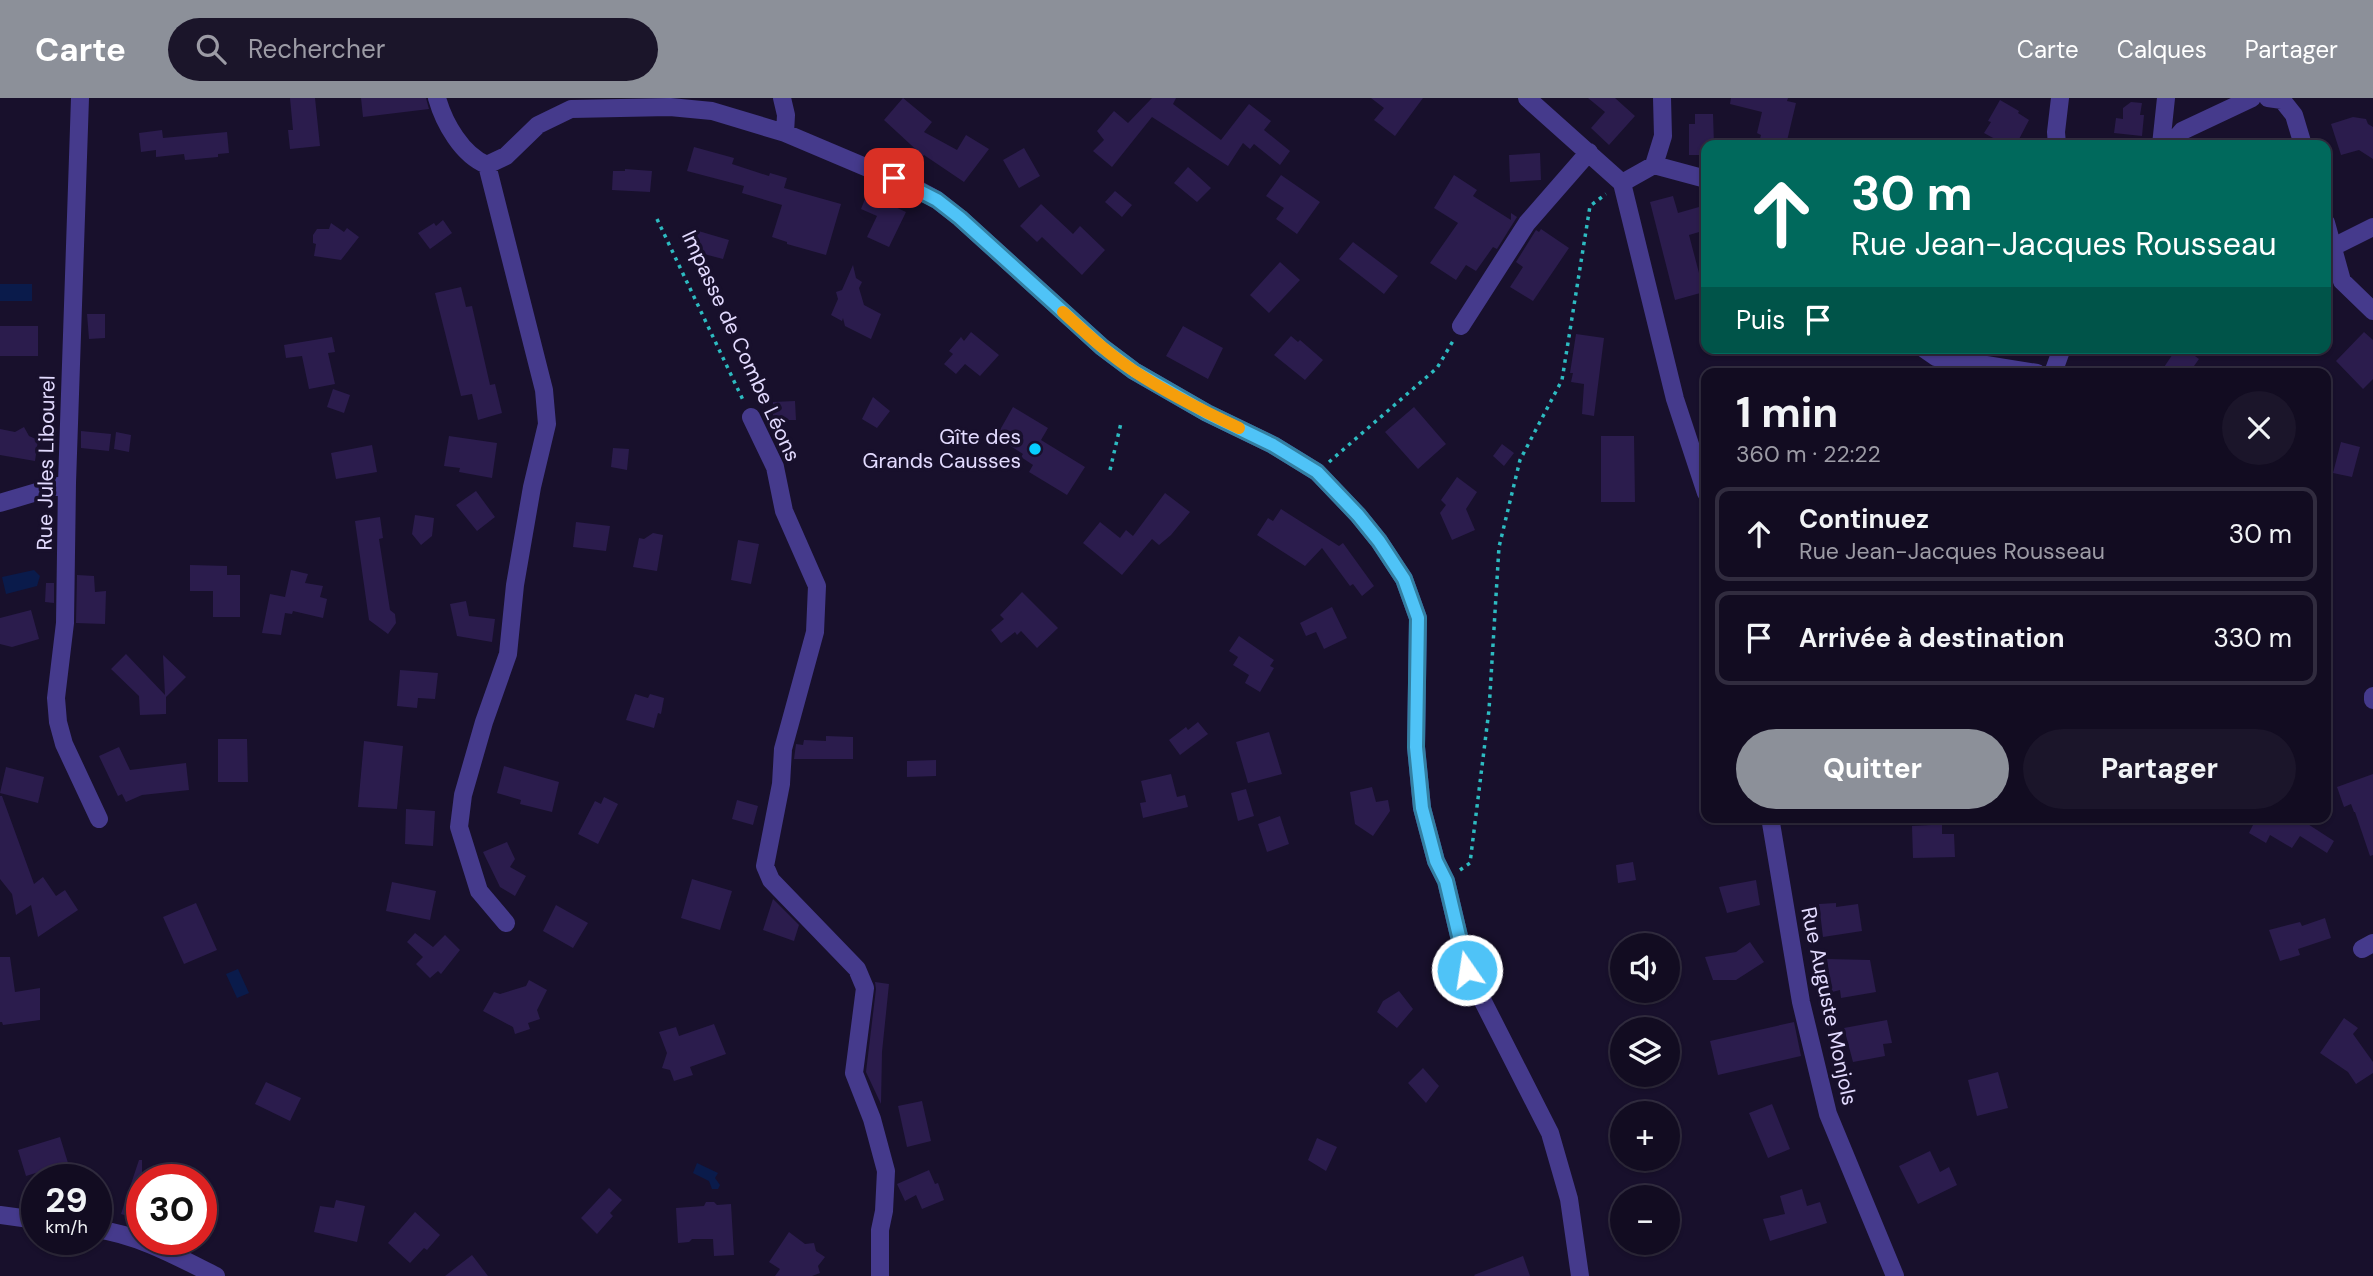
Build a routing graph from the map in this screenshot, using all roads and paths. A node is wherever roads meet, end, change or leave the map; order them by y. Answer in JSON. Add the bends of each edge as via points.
{"nodes":[{"id":1,"x":79,"y":98,"type":"edge"},
{"id":2,"x":437,"y":98,"type":"edge"},
{"id":3,"x":782,"y":98,"type":"edge"},
{"id":4,"x":1527,"y":98,"type":"edge"},
{"id":5,"x":1662,"y":98,"type":"edge"},
{"id":6,"x":2060,"y":98,"type":"edge"},
{"id":7,"x":2166,"y":98,"type":"edge"},
{"id":8,"x":2252,"y":98,"type":"edge"},
{"id":9,"x":2268,"y":98,"type":"edge"},
{"id":10,"x":785,"y":133,"type":"junction"},
{"id":11,"x":2057,"y":140,"type":"edge"},
{"id":12,"x":2162,"y":140,"type":"edge"},
{"id":13,"x":2174,"y":140,"type":"edge"},
{"id":14,"x":2302,"y":140,"type":"edge"},
{"id":15,"x":1589,"y":152,"type":"junction"},
{"id":16,"x":487,"y":165,"type":"junction"},
{"id":17,"x":1654,"y":165,"type":"junction"},
{"id":18,"x":1701,"y":178,"type":"edge"},
{"id":19,"x":1622,"y":183,"type":"junction"},
{"id":20,"x":657,"y":219,"type":"dead end"},
{"id":21,"x":2373,"y":227,"type":"edge"},
{"id":22,"x":2331,"y":240,"type":"edge"},
{"id":23,"x":2333,"y":247,"type":"junction"},
{"id":24,"x":2373,"y":311,"type":"edge"},
{"id":25,"x":1461,"y":327,"type":"joint"},
{"id":26,"x":1932,"y":354,"type":"edge"},
{"id":27,"x":2005,"y":368,"type":"edge"},
{"id":28,"x":751,"y":417,"type":"joint"},
{"id":29,"x":1121,"y":423,"type":"dead end"},
{"id":30,"x":1110,"y":470,"type":"dead end"},
{"id":31,"x":1317,"y":472,"type":"junction"},
{"id":32,"x":1701,"y":478,"type":"edge"},
{"id":33,"x":67,"y":483,"type":"junction"},
{"id":34,"x":0,"y":503,"type":"edge"},
{"id":35,"x":99,"y":819,"type":"dead end"},
{"id":36,"x":1771,"y":823,"type":"edge"},
{"id":37,"x":1446,"y":881,"type":"junction"},
{"id":38,"x":506,"y":923,"type":"dead end"},
{"id":39,"x":0,"y":1215,"type":"edge"},
{"id":40,"x":21,"y":1218,"type":"edge"},
{"id":41,"x":112,"y":1233,"type":"edge"},
{"id":42,"x":216,"y":1276,"type":"edge"},
{"id":43,"x":880,"y":1276,"type":"edge"},
{"id":44,"x":1580,"y":1276,"type":"edge"},
{"id":45,"x":1895,"y":1276,"type":"edge"}],
"edges":[{"from":1,"to":33,"type":"street","name":"Rue Jules Libourel"},
{"from":2,"to":16,"type":"street","via":[[442,116],[457,138]]},
{"from":3,"to":10,"type":"street"},
{"from":4,"to":15,"type":"street"},
{"from":5,"to":17,"type":"street","via":[[1663,136]]},
{"from":6,"to":11,"type":"street"},
{"from":7,"to":12,"type":"street"},
{"from":8,"to":13,"type":"street","via":[[2182,131]]},
{"from":9,"to":14,"type":"street","via":[[2282,100],[2294,115]]},
{"from":10,"to":16,"type":"street","via":[[712,111],[571,109],[538,125],[506,156]]},
{"from":10,"to":31,"type":"street","via":[[937,200],[1134,371]]},
{"from":15,"to":19,"type":"street"},
{"from":15,"to":25,"type":"street","via":[[1527,223]]},
{"from":16,"to":38,"type":"street","via":[[544,390],[547,424],[515,585],[508,654],[480,734],[459,827],[480,891]]},
{"from":17,"to":18,"type":"street"},
{"from":17,"to":19,"type":"street"},
{"from":19,"to":32,"type":"street","via":[[1675,399]]},
{"from":19,"to":37,"type":"path","via":[[1590,206],[1562,380],[1520,460],[1499,547],[1489,710],[1470,863]]},
{"from":20,"to":28,"type":"path","name":"Impasse de Combe Léons"},
{"from":21,"to":23,"type":"street"},
{"from":22,"to":23,"type":"street"},
{"from":23,"to":24,"type":"street","via":[[2342,281]]},
{"from":25,"to":31,"type":"path","via":[[1437,368]]},
{"from":26,"to":27,"type":"street"},
{"from":28,"to":43,"type":"street","name":"Impasse de Combe Léons","via":[[775,467],[784,511],[817,586],[815,632],[783,749],[765,866],[771,880],[857,969],[865,988],[854,1073],[886,1171]]},
{"from":29,"to":30,"type":"path"},
{"from":31,"to":37,"type":"street","via":[[1379,541],[1404,579],[1418,618],[1416,747],[1422,808]]},
{"from":33,"to":34,"type":"street"},
{"from":33,"to":35,"type":"street","name":"Rue Jules Libourel","via":[[58,722]]},
{"from":36,"to":45,"type":"street","name":"Rue Auguste Monjols","via":[[1801,1002],[1828,1114]]},
{"from":37,"to":44,"type":"street","via":[[1467,970],[1550,1133],[1569,1199]]},
{"from":39,"to":40,"type":"street"},
{"from":41,"to":42,"type":"street","via":[[158,1247]]}]}
